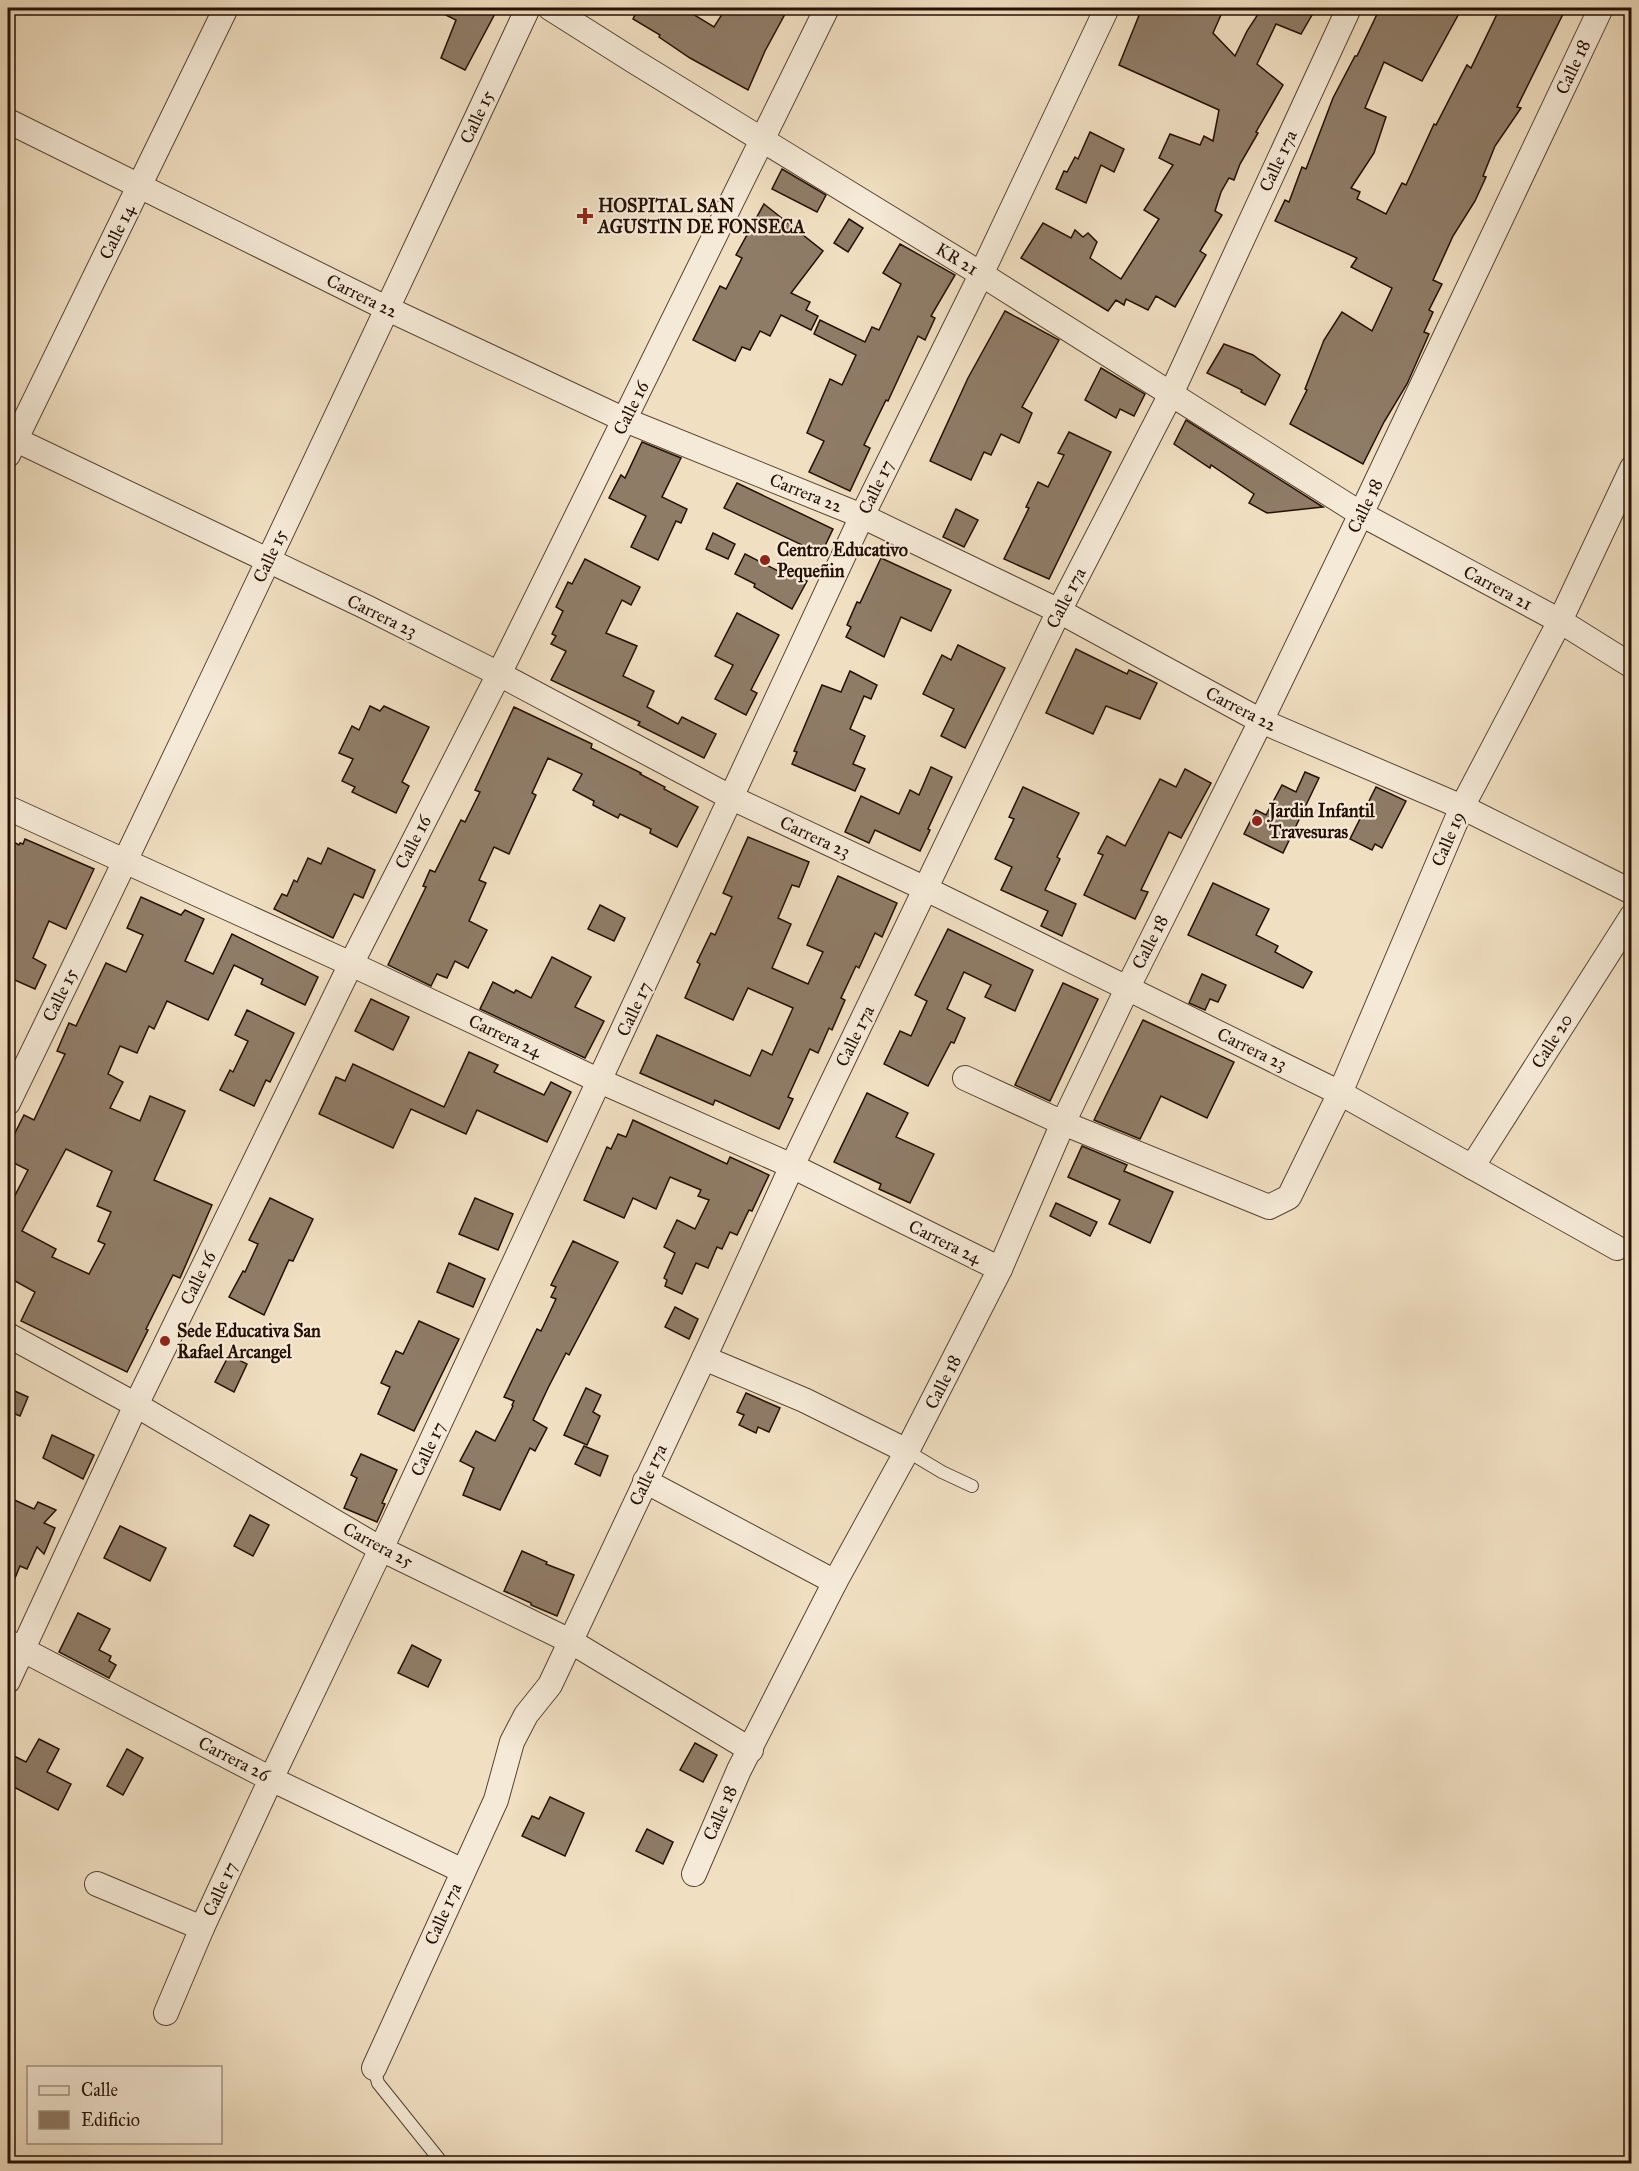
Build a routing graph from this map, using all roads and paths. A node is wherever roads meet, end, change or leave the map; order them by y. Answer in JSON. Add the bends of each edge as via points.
{"nodes":[{"id":1,"x":226,"y":8,"type":"edge"},
{"id":2,"x":528,"y":8,"type":"edge"},
{"id":3,"x":550,"y":8,"type":"edge"},
{"id":4,"x":827,"y":8,"type":"edge"},
{"id":5,"x":1107,"y":8,"type":"edge"},
{"id":6,"x":1349,"y":8,"type":"edge"},
{"id":7,"x":1601,"y":8,"type":"edge"},
{"id":8,"x":8,"y":121,"type":"edge"},
{"id":9,"x":763,"y":140,"type":"junction"},
{"id":10,"x":140,"y":187,"type":"junction"},
{"id":11,"x":981,"y":274,"type":"junction"},
{"id":12,"x":388,"y":309,"type":"junction"},
{"id":13,"x":1171,"y":394,"type":"junction"},
{"id":14,"x":625,"y":420,"type":"junction"},
{"id":15,"x":10,"y":443,"type":"edge"},
{"id":16,"x":1632,"y":468,"type":"edge"},
{"id":17,"x":1361,"y":514,"type":"junction"},
{"id":18,"x":862,"y":516,"type":"junction"},
{"id":19,"x":267,"y":561,"type":"junction"},
{"id":20,"x":1059,"y":611,"type":"junction"},
{"id":21,"x":1560,"y":621,"type":"junction"},
{"id":22,"x":1632,"y":666,"type":"edge"},
{"id":23,"x":499,"y":674,"type":"junction"},
{"id":24,"x":1261,"y":721,"type":"junction"},
{"id":25,"x":732,"y":798,"type":"junction"},
{"id":26,"x":1462,"y":807,"type":"junction"},
{"id":27,"x":8,"y":808,"type":"edge"},
{"id":28,"x":125,"y":862,"type":"junction"},
{"id":29,"x":926,"y":889,"type":"junction"},
{"id":30,"x":1632,"y":892,"type":"edge"},
{"id":31,"x":1632,"y":916,"type":"edge"},
{"id":32,"x":351,"y":964,"type":"junction"},
{"id":33,"x":1128,"y":987,"type":"junction"},
{"id":34,"x":965,"y":1078,"type":"dead end"},
{"id":35,"x":600,"y":1081,"type":"junction"},
{"id":36,"x":1340,"y":1093,"type":"junction"},
{"id":37,"x":8,"y":1103,"type":"edge"},
{"id":38,"x":1063,"y":1123,"type":"junction"},
{"id":39,"x":792,"y":1166,"type":"junction"},
{"id":40,"x":1472,"y":1167,"type":"junction"},
{"id":41,"x":1617,"y":1248,"type":"dead end"},
{"id":42,"x":1000,"y":1269,"type":"junction"},
{"id":43,"x":8,"y":1335,"type":"edge"},
{"id":44,"x":704,"y":1358,"type":"junction"},
{"id":45,"x":135,"y":1406,"type":"junction"},
{"id":46,"x":907,"y":1451,"type":"junction"},
{"id":47,"x":645,"y":1481,"type":"junction"},
{"id":48,"x":972,"y":1486,"type":"dead end"},
{"id":49,"x":381,"y":1549,"type":"junction"},
{"id":50,"x":835,"y":1582,"type":"junction"},
{"id":51,"x":570,"y":1641,"type":"junction"},
{"id":52,"x":15,"y":1646,"type":"edge"},
{"id":53,"x":8,"y":1681,"type":"edge"},
{"id":54,"x":751,"y":1750,"type":"junction"},
{"id":55,"x":271,"y":1779,"type":"junction"},
{"id":56,"x":463,"y":1871,"type":"junction"},
{"id":57,"x":694,"y":1874,"type":"dead end"},
{"id":58,"x":97,"y":1884,"type":"dead end"},
{"id":59,"x":202,"y":1928,"type":"junction"},
{"id":60,"x":166,"y":2013,"type":"dead end"},
{"id":61,"x":374,"y":2068,"type":"joint"},
{"id":62,"x":443,"y":2163,"type":"edge"}],
"edges":[{"from":1,"to":10,"type":"street","name":"Calle 14"},
{"from":2,"to":12,"type":"street","name":"Calle 15"},
{"from":3,"to":9,"type":"street","name":"KR 21"},
{"from":4,"to":9,"type":"street","name":"Calle 16"},
{"from":5,"to":11,"type":"street","name":"Calle 17"},
{"from":6,"to":13,"type":"street","name":"Calle 17a"},
{"from":7,"to":17,"type":"street","name":"Calle 18"},
{"from":8,"to":10,"type":"street","name":"Carrera 22"},
{"from":9,"to":11,"type":"street","name":"KR 21"},
{"from":9,"to":14,"type":"street","name":"Calle 16"},
{"from":10,"to":12,"type":"street","name":"Carrera 22"},
{"from":10,"to":15,"type":"street","name":"Calle 14"},
{"from":11,"to":13,"type":"street","name":"KR 21"},
{"from":11,"to":18,"type":"street","name":"Calle 17"},
{"from":12,"to":14,"type":"street","name":"Carrera 22"},
{"from":12,"to":19,"type":"street","name":"Calle 15"},
{"from":13,"to":17,"type":"street","name":"KR 21"},
{"from":13,"to":20,"type":"street","name":"Calle 17a"},
{"from":14,"to":18,"type":"street","name":"Carrera 22"},
{"from":14,"to":23,"type":"street","name":"Calle 16"},
{"from":15,"to":19,"type":"street","name":"Carrera 23"},
{"from":16,"to":21,"type":"street","name":"Calle 19"},
{"from":17,"to":21,"type":"street","name":"Carrera 21"},
{"from":17,"to":24,"type":"street","name":"Calle 18"},
{"from":18,"to":20,"type":"street","name":"Carrera 22"},
{"from":18,"to":25,"type":"street","name":"Calle 17"},
{"from":19,"to":23,"type":"street","name":"Carrera 23"},
{"from":19,"to":28,"type":"street","name":"Calle 15"},
{"from":20,"to":24,"type":"street","name":"Carrera 22"},
{"from":20,"to":29,"type":"street","name":"Calle 17a"},
{"from":21,"to":22,"type":"street","name":"Carrera 21"},
{"from":21,"to":26,"type":"street","name":"Calle 19"},
{"from":23,"to":25,"type":"street","name":"Carrera 23"},
{"from":23,"to":32,"type":"street","name":"Calle 16"},
{"from":24,"to":26,"type":"street","name":"Carrera 22"},
{"from":24,"to":33,"type":"street","name":"Calle 18"},
{"from":25,"to":29,"type":"street","name":"Carrera 23"},
{"from":25,"to":35,"type":"street","name":"Calle 17"},
{"from":26,"to":30,"type":"street","name":"Carrera 22"},
{"from":26,"to":36,"type":"street","name":"Calle 19"},
{"from":27,"to":28,"type":"street","name":"Carrera 24"},
{"from":28,"to":32,"type":"street","name":"Carrera 24"},
{"from":28,"to":37,"type":"street","name":"Calle 15"},
{"from":29,"to":33,"type":"street","name":"Carrera 23"},
{"from":29,"to":39,"type":"street","name":"Calle 17a"},
{"from":31,"to":40,"type":"street","name":"Calle 20"},
{"from":32,"to":35,"type":"street","name":"Carrera 24"},
{"from":32,"to":45,"type":"street","name":"Calle 16"},
{"from":33,"to":36,"type":"street","name":"Carrera 23"},
{"from":33,"to":38,"type":"street","name":"Calle 18"},
{"from":34,"to":38,"type":"street"},
{"from":35,"to":39,"type":"street","name":"Carrera 24"},
{"from":35,"to":49,"type":"street","name":"Calle 17"},
{"from":36,"to":38,"type":"street","name":"Calle 19","via":[[1289,1197],[1269,1207]]},
{"from":36,"to":40,"type":"street","name":"Carrera 23"},
{"from":38,"to":42,"type":"street","name":"Calle 18"},
{"from":39,"to":42,"type":"street","name":"Carrera 24"},
{"from":39,"to":44,"type":"street","name":"Calle 17a"},
{"from":40,"to":41,"type":"street","name":"Carrera 23"},
{"from":42,"to":46,"type":"street","name":"Calle 18"},
{"from":43,"to":45,"type":"street","name":"Carrera 25"},
{"from":44,"to":46,"type":"street","via":[[804,1400]]},
{"from":44,"to":47,"type":"street","name":"Calle 17a"},
{"from":45,"to":49,"type":"street","name":"Carrera 25"},
{"from":45,"to":52,"type":"street","name":"Calle 16"},
{"from":46,"to":48,"type":"lane"},
{"from":46,"to":50,"type":"street","name":"Calle 18"},
{"from":47,"to":50,"type":"street"},
{"from":47,"to":51,"type":"street","name":"Calle 17a"},
{"from":49,"to":51,"type":"street","name":"Carrera 25"},
{"from":49,"to":55,"type":"street","name":"Calle 17"},
{"from":50,"to":54,"type":"street","name":"Calle 18"},
{"from":51,"to":54,"type":"street","name":"Carrera 25"},
{"from":51,"to":56,"type":"street","name":"Calle 17a","via":[[550,1685],[526,1715],[512,1742],[496,1800]]},
{"from":52,"to":53,"type":"street","name":"Calle 16"},
{"from":52,"to":55,"type":"street","name":"Carrera 26"},
{"from":54,"to":57,"type":"street","name":"Calle 18"},
{"from":55,"to":56,"type":"street","name":"Carrera 26"},
{"from":55,"to":59,"type":"street","name":"Calle 17"},
{"from":56,"to":61,"type":"street","name":"Calle 17a"},
{"from":58,"to":59,"type":"street"},
{"from":59,"to":60,"type":"street","name":"Calle 17"},
{"from":61,"to":62,"type":"lane","via":[[378,2083]]}]}
